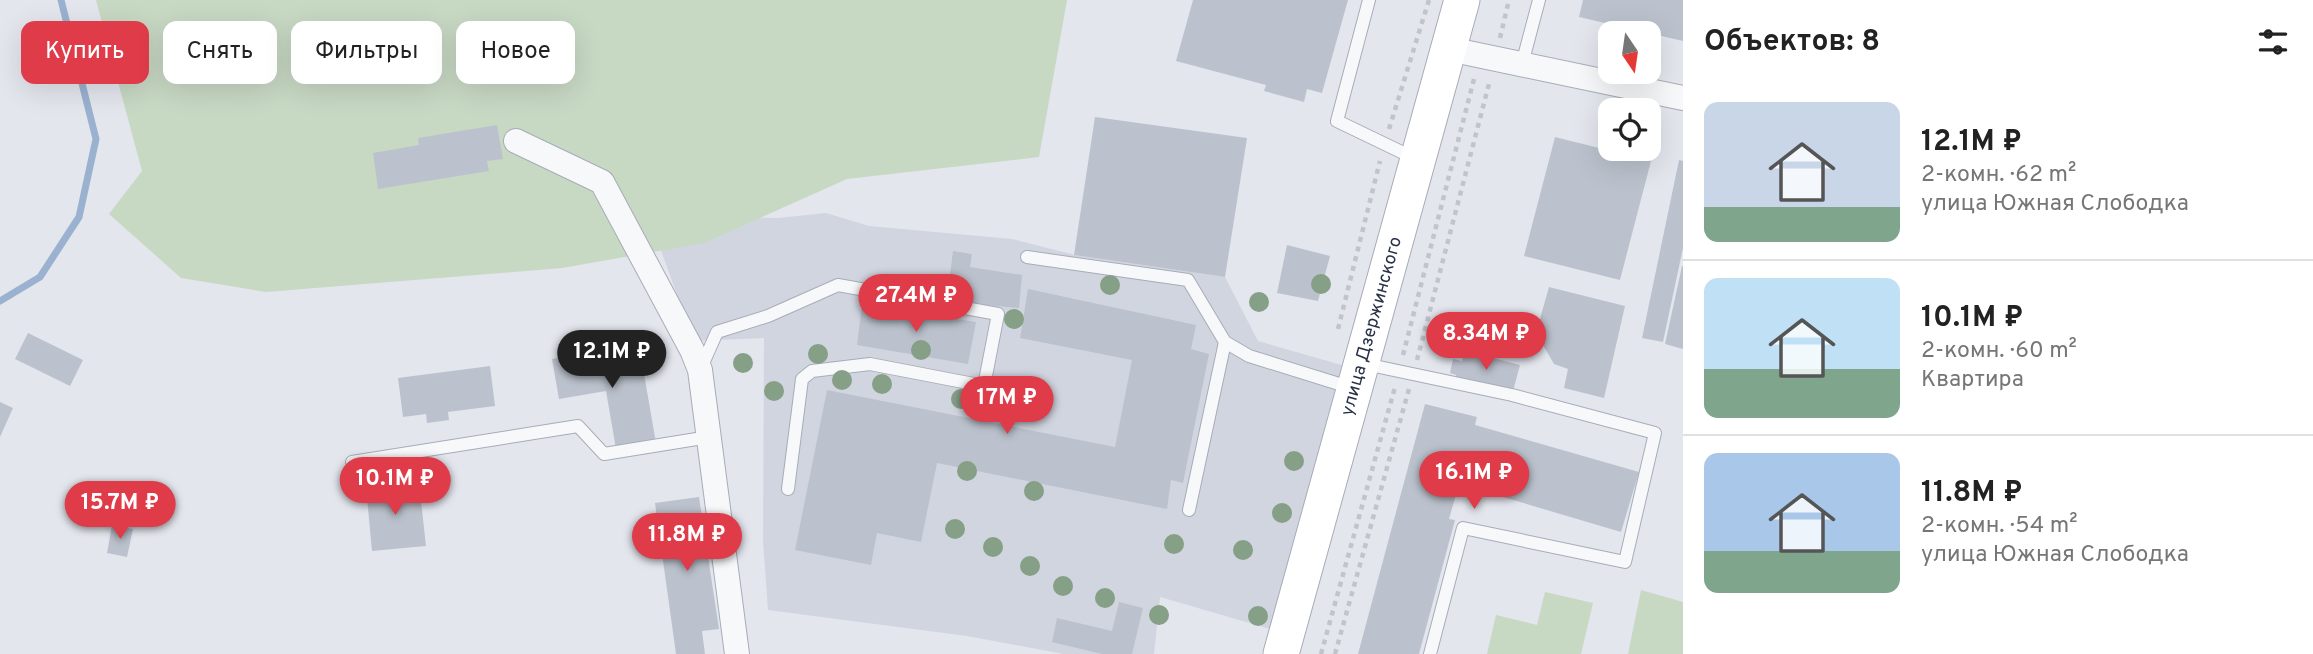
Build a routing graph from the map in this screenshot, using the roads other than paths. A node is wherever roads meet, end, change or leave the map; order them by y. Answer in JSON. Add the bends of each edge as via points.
{"nodes":[{"id":1,"x":1369,"y":0,"type":"edge"},
{"id":2,"x":1462,"y":0,"type":"edge"},
{"id":3,"x":1539,"y":0,"type":"edge"},
{"id":4,"x":1475,"y":55,"type":"junction"},
{"id":5,"x":1522,"y":64,"type":"junction"},
{"id":6,"x":1683,"y":98,"type":"edge"},
{"id":7,"x":516,"y":141,"type":"dead end"},
{"id":8,"x":1418,"y":160,"type":"junction"},
{"id":9,"x":1027,"y":257,"type":"dead end"},
{"id":10,"x":1225,"y":342,"type":"junction"},
{"id":11,"x":700,"y":370,"type":"junction"},
{"id":12,"x":1347,"y":377,"type":"junction"},
{"id":13,"x":709,"y":436,"type":"junction"},
{"id":14,"x":352,"y":462,"type":"dead end"},
{"id":15,"x":788,"y":489,"type":"dead end"},
{"id":16,"x":1189,"y":510,"type":"dead end"},
{"id":17,"x":737,"y":654,"type":"edge"},
{"id":18,"x":1282,"y":654,"type":"edge"},
{"id":19,"x":1430,"y":654,"type":"edge"}],
"edges":[{"from":1,"to":8,"type":"lane","via":[[1337,121]]},
{"from":2,"to":4,"type":"main road","name":"улица Дзержинского"},
{"from":3,"to":5,"type":"lane"},
{"from":4,"to":5,"type":"street"},
{"from":4,"to":8,"type":"main road","name":"улица Дзержинского"},
{"from":5,"to":6,"type":"street"},
{"from":7,"to":11,"type":"street","via":[[601,183]]},
{"from":8,"to":12,"type":"main road","name":"улица Дзержинского"},
{"from":9,"to":10,"type":"lane","via":[[1188,280]]},
{"from":10,"to":12,"type":"lane","via":[[1249,356]]},
{"from":10,"to":16,"type":"lane"},
{"from":11,"to":13,"type":"street"},
{"from":11,"to":15,"type":"lane","via":[[717,332],[768,316],[838,285],[998,314],[984,386],[870,364],[811,371],[802,379]]},
{"from":12,"to":18,"type":"main road","name":"улица Дзержинского"},
{"from":12,"to":19,"type":"lane","via":[[1399,372],[1512,395],[1655,433],[1625,562],[1463,527]]},
{"from":13,"to":14,"type":"lane","via":[[604,454],[578,426]]},
{"from":13,"to":17,"type":"street"}]}
